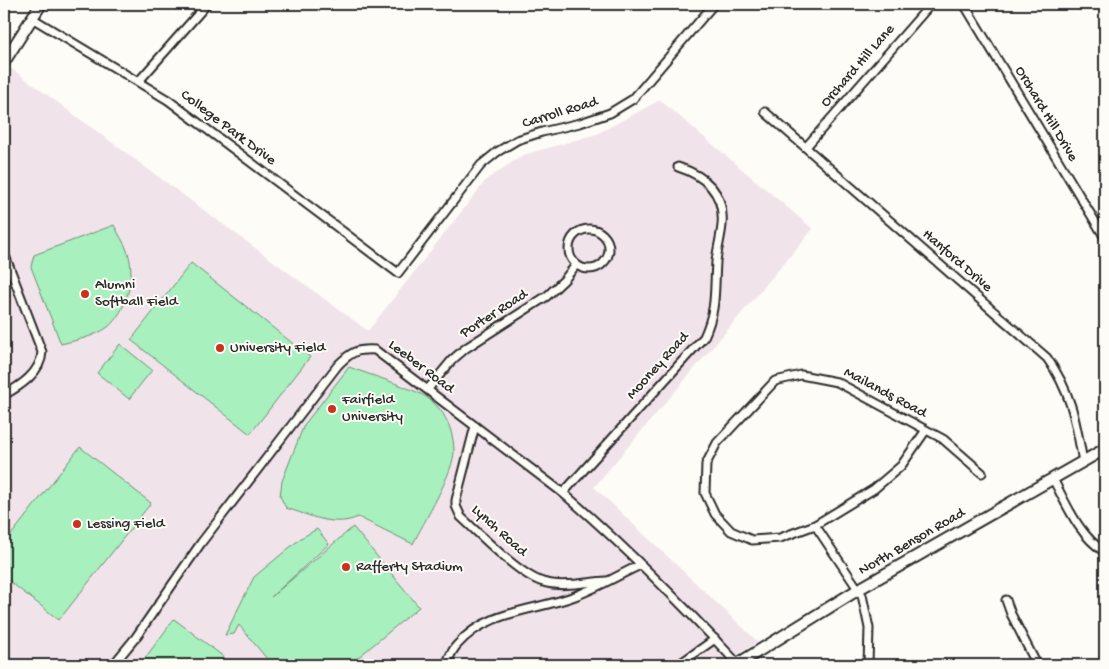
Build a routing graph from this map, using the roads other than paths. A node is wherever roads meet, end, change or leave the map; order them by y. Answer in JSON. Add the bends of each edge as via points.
{"nodes":[{"id":1,"x":41,"y":4,"type":"edge"},
{"id":2,"x":207,"y":4,"type":"edge"},
{"id":3,"x":714,"y":4,"type":"edge"},
{"id":4,"x":931,"y":4,"type":"edge"},
{"id":5,"x":964,"y":4,"type":"edge"},
{"id":6,"x":32,"y":18,"type":"junction"},
{"id":7,"x":4,"y":62,"type":"edge"},
{"id":8,"x":139,"y":81,"type":"junction"},
{"id":9,"x":765,"y":112,"type":"dead end"},
{"id":10,"x":806,"y":147,"type":"junction"},
{"id":11,"x":678,"y":167,"type":"dead end"},
{"id":12,"x":1105,"y":238,"type":"edge"},
{"id":13,"x":4,"y":253,"type":"edge"},
{"id":14,"x":576,"y":264,"type":"junction"},
{"id":15,"x":398,"y":273,"type":"joint"},
{"id":16,"x":428,"y":389,"type":"junction"},
{"id":17,"x":4,"y":395,"type":"edge"},
{"id":18,"x":476,"y":426,"type":"junction"},
{"id":19,"x":926,"y":430,"type":"junction"},
{"id":20,"x":1105,"y":449,"type":"edge"},
{"id":21,"x":1083,"y":462,"type":"junction"},
{"id":22,"x":982,"y":473,"type":"dead end"},
{"id":23,"x":1053,"y":479,"type":"junction"},
{"id":24,"x":563,"y":492,"type":"junction"},
{"id":25,"x":815,"y":525,"type":"junction"},
{"id":26,"x":1105,"y":552,"type":"edge"},
{"id":27,"x":640,"y":565,"type":"junction"},
{"id":28,"x":606,"y":581,"type":"junction"},
{"id":29,"x":859,"y":589,"type":"junction"},
{"id":30,"x":1006,"y":600,"type":"dead end"},
{"id":31,"x":715,"y":639,"type":"junction"},
{"id":32,"x":113,"y":665,"type":"edge"},
{"id":33,"x":446,"y":665,"type":"edge"},
{"id":34,"x":678,"y":665,"type":"edge"},
{"id":35,"x":737,"y":665,"type":"edge"},
{"id":36,"x":868,"y":665,"type":"edge"},
{"id":37,"x":1037,"y":665,"type":"edge"}],
"edges":[{"from":1,"to":6,"type":"main road"},
{"from":2,"to":8,"type":"street"},
{"from":3,"to":15,"type":"street","name":"Carroll Road","via":[[633,99],[610,112],[517,140],[496,152],[481,165]]},
{"from":4,"to":10,"type":"street","name":"Orchard Hill Lane"},
{"from":5,"to":12,"type":"street","name":"Orchard Hill Drive"},
{"from":6,"to":7,"type":"main road"},
{"from":6,"to":8,"type":"street","name":"College Park Drive"},
{"from":8,"to":15,"type":"street","name":"College Park Drive"},
{"from":9,"to":10,"type":"street","name":"Hanford Drive"},
{"from":10,"to":21,"type":"street","name":"Hanford Drive","via":[[1047,358],[1069,397]]},
{"from":11,"to":24,"type":"street","name":"Mooney Road","via":[[708,182],[715,190],[722,214],[711,320],[704,337]]},
{"from":13,"to":17,"type":"street","via":[[42,352],[29,377]]},
{"from":14,"to":14,"type":"street","via":[[588,269],[600,266],[608,249],[604,237],[593,230],[575,235],[569,251]]},
{"from":14,"to":16,"type":"street","name":"Porter Road","via":[[547,296],[466,348]]},
{"from":16,"to":18,"type":"street","name":"Leeber Road"},
{"from":16,"to":32,"type":"street","name":"Leeber Road","via":[[375,350],[356,350],[350,354],[201,543]]},
{"from":18,"to":24,"type":"street","name":"Leeber Road"},
{"from":18,"to":28,"type":"street","name":"Lynch Road","via":[[456,500],[461,517],[518,568],[544,583]]},
{"from":19,"to":22,"type":"street","name":"Mailands Road","via":[[943,439]]},
{"from":19,"to":25,"type":"street","name":"Mailands Road","via":[[900,466],[874,489]]},
{"from":19,"to":25,"type":"street","name":"Mailands Road","via":[[837,382],[801,375],[775,380],[717,443],[706,464],[704,493],[715,514],[731,530],[752,540],[780,538]]},
{"from":20,"to":21,"type":"main road","name":"North Benson Road"},
{"from":21,"to":23,"type":"main road","name":"North Benson Road"},
{"from":23,"to":26,"type":"street","via":[[1074,518]]},
{"from":23,"to":29,"type":"main road","name":"North Benson Road"},
{"from":24,"to":27,"type":"street","name":"Leeber Road"},
{"from":25,"to":29,"type":"street"},
{"from":27,"to":28,"type":"street","name":"Lynch Road"},
{"from":27,"to":31,"type":"street","name":"Leeber Road"},
{"from":28,"to":33,"type":"street","name":"Lynch Road","via":[[576,596],[487,622],[457,644]]},
{"from":29,"to":35,"type":"main road","name":"North Benson Road"},
{"from":29,"to":36,"type":"street","via":[[869,628]]},
{"from":30,"to":37,"type":"street"},
{"from":31,"to":34,"type":"street"},
{"from":31,"to":35,"type":"street","name":"Leeber Road"}]}
